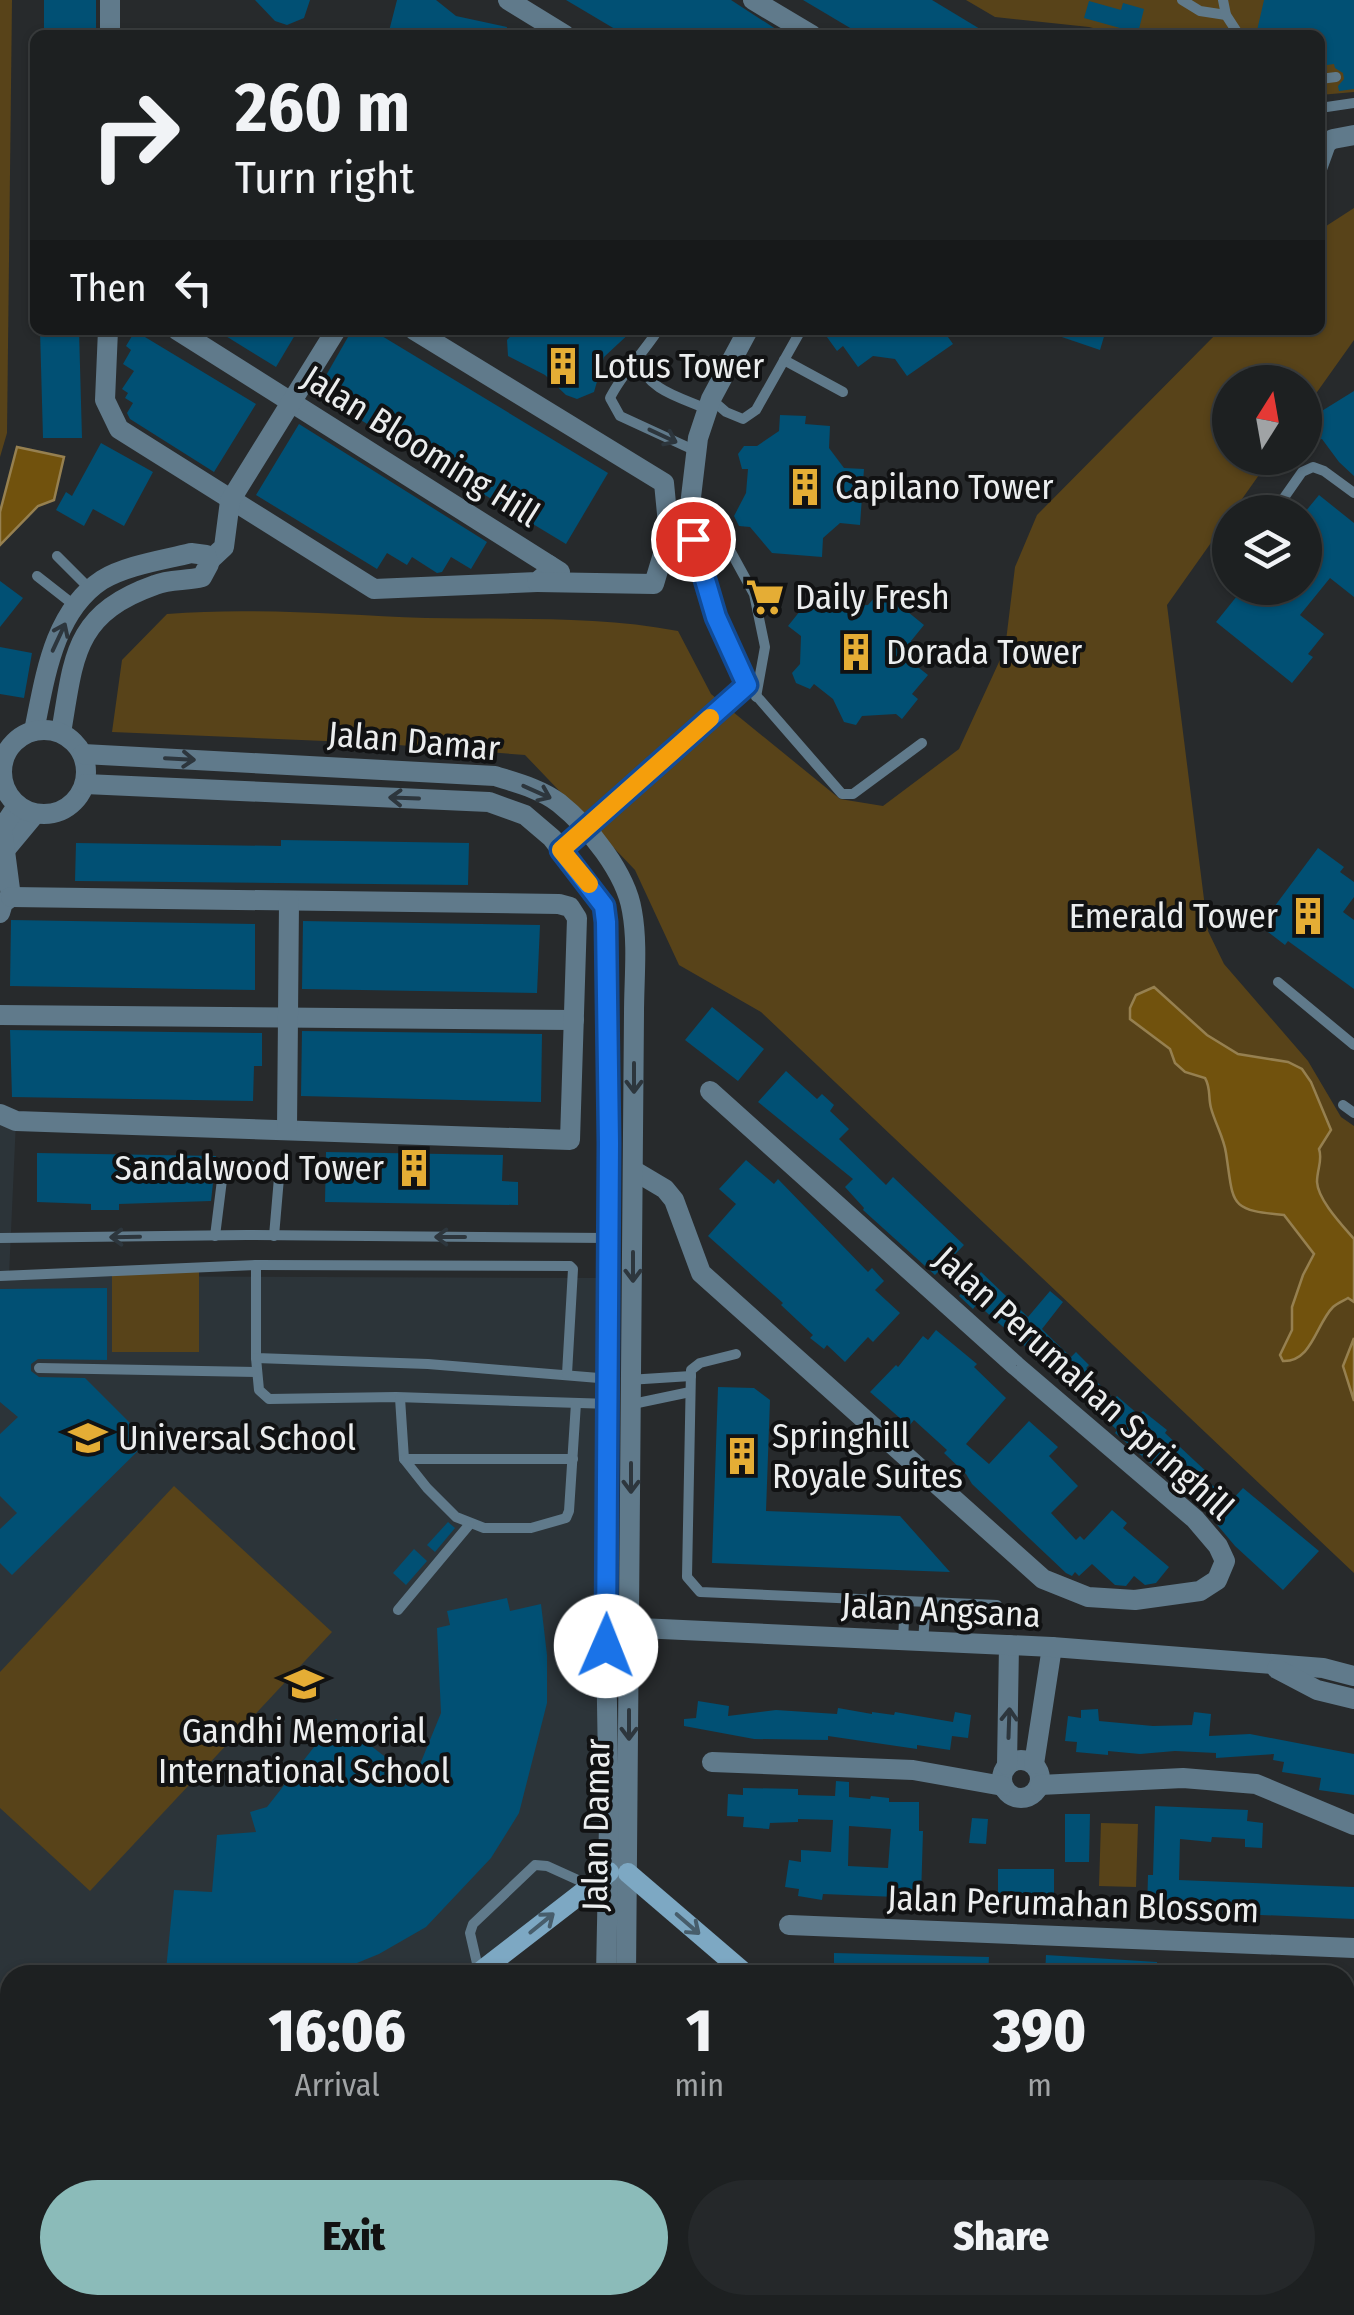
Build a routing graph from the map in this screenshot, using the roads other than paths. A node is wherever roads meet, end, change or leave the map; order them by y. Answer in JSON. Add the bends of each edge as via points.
{"nodes":[{"id":1,"x":110,"y":0,"type":"edge"},
{"id":2,"x":508,"y":0,"type":"edge"},
{"id":3,"x":753,"y":0,"type":"edge"},
{"id":4,"x":1182,"y":0,"type":"edge"},
{"id":5,"x":1222,"y":0,"type":"edge"},
{"id":6,"x":538,"y":8,"type":"edge"},
{"id":7,"x":1226,"y":15,"type":"junction"},
{"id":8,"x":110,"y":30,"type":"edge"},
{"id":9,"x":560,"y":30,"type":"edge"},
{"id":10,"x":804,"y":30,"type":"edge"},
{"id":11,"x":1236,"y":30,"type":"edge"},
{"id":12,"x":1336,"y":77,"type":"dead end"},
{"id":13,"x":1325,"y":78,"type":"edge"},
{"id":14,"x":1354,"y":103,"type":"edge"},
{"id":15,"x":1325,"y":107,"type":"edge"},
{"id":16,"x":108,"y":335,"type":"edge"},
{"id":17,"x":185,"y":335,"type":"edge"},
{"id":18,"x":333,"y":335,"type":"edge"},
{"id":19,"x":422,"y":335,"type":"edge"},
{"id":20,"x":655,"y":335,"type":"edge"},
{"id":21,"x":745,"y":335,"type":"edge"},
{"id":22,"x":799,"y":335,"type":"edge"},
{"id":23,"x":638,"y":360,"type":"junction"},
{"id":24,"x":784,"y":360,"type":"junction"},
{"id":25,"x":843,"y":392,"type":"dead end"},
{"id":26,"x":293,"y":404,"type":"junction"},
{"id":27,"x":709,"y":404,"type":"junction"},
{"id":28,"x":696,"y":451,"type":"junction"},
{"id":29,"x":1354,"y":493,"type":"edge"},
{"id":30,"x":1286,"y":495,"type":"edge"},
{"id":31,"x":230,"y":501,"type":"junction"},
{"id":32,"x":689,"y":514,"type":"junction"},
{"id":33,"x":57,"y":556,"type":"dead end"},
{"id":34,"x":209,"y":561,"type":"junction"},
{"id":35,"x":543,"y":573,"type":"junction"},
{"id":36,"x":37,"y":576,"type":"dead end"},
{"id":37,"x":91,"y":590,"type":"junction"},
{"id":38,"x":74,"y":605,"type":"junction"},
{"id":39,"x":752,"y":691,"type":"junction"},
{"id":40,"x":34,"y":731,"type":"junction"},
{"id":41,"x":61,"y":733,"type":"junction"},
{"id":42,"x":922,"y":744,"type":"dead end"},
{"id":43,"x":4,"y":751,"type":"edge"},
{"id":44,"x":83,"y":754,"type":"junction"},
{"id":45,"x":85,"y":784,"type":"junction"},
{"id":46,"x":11,"y":801,"type":"edge"},
{"id":47,"x":584,"y":830,"type":"junction"},
{"id":48,"x":561,"y":850,"type":"junction"},
{"id":49,"x":289,"y":902,"type":"junction"},
{"id":50,"x":6,"y":905,"type":"edge"},
{"id":51,"x":1278,"y":982,"type":"dead end"},
{"id":52,"x":0,"y":1015,"type":"edge"},
{"id":53,"x":288,"y":1017,"type":"junction"},
{"id":54,"x":574,"y":1020,"type":"junction"},
{"id":55,"x":1354,"y":1045,"type":"edge"},
{"id":56,"x":710,"y":1091,"type":"dead end"},
{"id":57,"x":1343,"y":1105,"type":"dead end"},
{"id":58,"x":1354,"y":1113,"type":"edge"},
{"id":59,"x":0,"y":1114,"type":"edge"},
{"id":60,"x":287,"y":1130,"type":"junction"},
{"id":61,"x":609,"y":1143,"type":"junction"},
{"id":62,"x":634,"y":1144,"type":"junction"},
{"id":63,"x":633,"y":1170,"type":"junction"},
{"id":64,"x":633,"y":1231,"type":"junction"},
{"id":65,"x":608,"y":1235,"type":"junction"},
{"id":66,"x":215,"y":1236,"type":"junction"},
{"id":67,"x":274,"y":1236,"type":"junction"},
{"id":68,"x":0,"y":1238,"type":"edge"},
{"id":69,"x":256,"y":1264,"type":"junction"},
{"id":70,"x":0,"y":1276,"type":"edge"},
{"id":71,"x":736,"y":1354,"type":"dead end"},
{"id":72,"x":256,"y":1358,"type":"junction"},
{"id":73,"x":39,"y":1368,"type":"dead end"},
{"id":74,"x":257,"y":1372,"type":"junction"},
{"id":75,"x":566,"y":1374,"type":"junction"},
{"id":76,"x":691,"y":1376,"type":"junction"},
{"id":77,"x":608,"y":1379,"type":"junction"},
{"id":78,"x":632,"y":1380,"type":"junction"},
{"id":79,"x":690,"y":1392,"type":"junction"},
{"id":80,"x":400,"y":1398,"type":"junction"},
{"id":81,"x":576,"y":1403,"type":"junction"},
{"id":82,"x":608,"y":1404,"type":"junction"},
{"id":83,"x":632,"y":1405,"type":"junction"},
{"id":84,"x":404,"y":1458,"type":"junction"},
{"id":85,"x":572,"y":1459,"type":"junction"},
{"id":86,"x":469,"y":1525,"type":"junction"},
{"id":87,"x":906,"y":1601,"type":"junction"},
{"id":88,"x":926,"y":1602,"type":"junction"},
{"id":89,"x":997,"y":1605,"type":"dead end"},
{"id":90,"x":398,"y":1610,"type":"dead end"},
{"id":91,"x":606,"y":1626,"type":"junction"},
{"id":92,"x":630,"y":1628,"type":"junction"},
{"id":93,"x":913,"y":1641,"type":"junction"},
{"id":94,"x":1009,"y":1645,"type":"junction"},
{"id":95,"x":1052,"y":1648,"type":"junction"},
{"id":96,"x":1272,"y":1666,"type":"junction"},
{"id":97,"x":1354,"y":1676,"type":"edge"},
{"id":98,"x":1354,"y":1699,"type":"edge"},
{"id":99,"x":712,"y":1762,"type":"dead end"},
{"id":100,"x":1037,"y":1774,"type":"junction"},
{"id":101,"x":1005,"y":1775,"type":"junction"},
{"id":102,"x":1354,"y":1825,"type":"edge"},
{"id":103,"x":618,"y":1872,"type":"junction"},
{"id":104,"x":589,"y":1885,"type":"junction"},
{"id":105,"x":789,"y":1925,"type":"dead end"},
{"id":106,"x":1354,"y":1948,"type":"edge"},
{"id":107,"x":475,"y":1965,"type":"edge"},
{"id":108,"x":488,"y":1965,"type":"edge"},
{"id":109,"x":607,"y":1965,"type":"edge"},
{"id":110,"x":625,"y":1965,"type":"edge"},
{"id":111,"x":734,"y":1965,"type":"edge"}],
"edges":[{"from":1,"to":8,"type":"street"},
{"from":2,"to":6,"type":"street"},
{"from":3,"to":10,"type":"street"},
{"from":4,"to":7,"type":"lane"},
{"from":5,"to":7,"type":"lane"},
{"from":6,"to":9,"type":"street"},
{"from":7,"to":11,"type":"lane"},
{"from":12,"to":13,"type":"lane"},
{"from":14,"to":15,"type":"lane"},
{"from":16,"to":31,"type":"street","via":[[105,400],[119,430]]},
{"from":17,"to":26,"type":"street","name":"Jalan Blooming Hill"},
{"from":18,"to":26,"type":"street"},
{"from":19,"to":35,"type":"street","name":"Jalan Blooming Hill","via":[[664,483],[669,534],[654,584],[580,583]]},
{"from":20,"to":23,"type":"lane"},
{"from":21,"to":27,"type":"street"},
{"from":22,"to":24,"type":"lane"},
{"from":23,"to":27,"type":"lane","via":[[653,386]]},
{"from":23,"to":28,"type":"lane","one_way":true,"via":[[624,370],[610,398],[620,416]]},
{"from":24,"to":25,"type":"lane"},
{"from":24,"to":27,"type":"lane","via":[[744,419]]},
{"from":26,"to":31,"type":"street"},
{"from":26,"to":35,"type":"street","name":"Jalan Blooming Hill"},
{"from":27,"to":28,"type":"street"},
{"from":28,"to":32,"type":"street"},
{"from":29,"to":30,"type":"lane","via":[[1313,467]]},
{"from":31,"to":34,"type":"street","via":[[224,547]]},
{"from":31,"to":35,"type":"street","via":[[374,589]]},
{"from":32,"to":39,"type":"street","via":[[716,617]]},
{"from":32,"to":39,"type":"lane","via":[[731,552],[754,594],[765,647]]},
{"from":33,"to":37,"type":"lane"},
{"from":34,"to":37,"type":"street","via":[[192,553],[105,578]]},
{"from":34,"to":41,"type":"street","via":[[202,577],[158,583],[113,604],[87,628],[72,665]]},
{"from":36,"to":38,"type":"lane"},
{"from":37,"to":38,"type":"street"},
{"from":40,"to":38,"type":"street","one_way":true,"via":[[48,661]]},
{"from":39,"to":42,"type":"lane","via":[[842,794],[852,794]]},
{"from":39,"to":47,"type":"street"},
{"from":40,"to":41,"type":"street"},
{"from":40,"to":43,"type":"street"},
{"from":41,"to":44,"type":"street"},
{"from":43,"to":46,"type":"street","via":[[2,776]]},
{"from":44,"to":45,"type":"street"},
{"from":44,"to":47,"type":"street","name":"Jalan Damar","one_way":true,"via":[[495,776],[558,802]]},
{"from":45,"to":46,"type":"street","via":[[78,799],[49,815]]},
{"from":48,"to":45,"type":"street","name":"Jalan Damar","one_way":true,"via":[[526,815],[489,802]]},
{"from":46,"to":50,"type":"street"},
{"from":47,"to":48,"type":"street"},
{"from":47,"to":62,"type":"street","name":"Jalan Damar","one_way":true,"via":[[618,872],[632,908]]},
{"from":48,"to":61,"type":"street","name":"Jalan Damar","via":[[604,906]]},
{"from":49,"to":50,"type":"street"},
{"from":49,"to":53,"type":"street"},
{"from":49,"to":54,"type":"street","via":[[570,907],[577,918]]},
{"from":51,"to":55,"type":"lane"},
{"from":52,"to":53,"type":"street"},
{"from":53,"to":54,"type":"street"},
{"from":53,"to":60,"type":"street"},
{"from":54,"to":60,"type":"street","via":[[570,1140]]},
{"from":56,"to":63,"type":"street","name":"Jalan Perumahan Springhill","via":[[1195,1519],[1225,1561],[1217,1580],[1200,1591],[1135,1600],[1088,1597],[1043,1578],[701,1274],[674,1200]]},
{"from":57,"to":58,"type":"lane"},
{"from":59,"to":60,"type":"street","via":[[16,1121]]},
{"from":61,"to":62,"type":"street"},
{"from":61,"to":65,"type":"street","name":"Jalan Damar"},
{"from":62,"to":63,"type":"street","name":"Jalan Damar"},
{"from":63,"to":64,"type":"street","name":"Jalan Damar"},
{"from":64,"to":65,"type":"street"},
{"from":64,"to":78,"type":"street","name":"Jalan Damar","one_way":true},
{"from":65,"to":67,"type":"lane","one_way":true},
{"from":65,"to":77,"type":"street","name":"Jalan Damar"},
{"from":66,"to":67,"type":"lane"},
{"from":66,"to":67,"type":"lane","via":[[224,1164],[280,1166]]},
{"from":66,"to":68,"type":"lane","one_way":true},
{"from":69,"to":70,"type":"lane"},
{"from":69,"to":72,"type":"lane"},
{"from":69,"to":75,"type":"lane","via":[[570,1266]]},
{"from":71,"to":76,"type":"lane","via":[[700,1363]]},
{"from":72,"to":74,"type":"lane"},
{"from":72,"to":75,"type":"lane"},
{"from":73,"to":74,"type":"lane"},
{"from":74,"to":80,"type":"lane","via":[[259,1390],[269,1399]]},
{"from":75,"to":77,"type":"lane"},
{"from":76,"to":78,"type":"lane"},
{"from":76,"to":79,"type":"lane"},
{"from":77,"to":78,"type":"lane"},
{"from":77,"to":82,"type":"street","name":"Jalan Damar"},
{"from":78,"to":83,"type":"street","name":"Jalan Damar"},
{"from":79,"to":83,"type":"lane"},
{"from":79,"to":87,"type":"lane","via":[[687,1577],[700,1592]]},
{"from":80,"to":81,"type":"lane"},
{"from":80,"to":84,"type":"lane"},
{"from":81,"to":82,"type":"lane"},
{"from":81,"to":85,"type":"lane"},
{"from":82,"to":83,"type":"lane"},
{"from":82,"to":91,"type":"street","name":"Jalan Damar"},
{"from":83,"to":92,"type":"street","name":"Jalan Damar","one_way":true},
{"from":84,"to":85,"type":"lane"},
{"from":84,"to":86,"type":"lane"},
{"from":85,"to":86,"type":"lane","via":[[566,1518],[531,1528]]},
{"from":86,"to":90,"type":"lane"},
{"from":87,"to":88,"type":"lane"},
{"from":87,"to":93,"type":"lane"},
{"from":88,"to":89,"type":"lane"},
{"from":88,"to":93,"type":"lane"},
{"from":91,"to":92,"type":"street","name":"Jalan Angsana"},
{"from":91,"to":103,"type":"street","name":"Jalan Damar"},
{"from":92,"to":93,"type":"street","name":"Jalan Angsana"},
{"from":92,"to":103,"type":"street","name":"Jalan Damar","one_way":true},
{"from":93,"to":94,"type":"street","name":"Jalan Angsana"},
{"from":94,"to":95,"type":"street","name":"Jalan Angsana"},
{"from":101,"to":94,"type":"street","one_way":true},
{"from":95,"to":96,"type":"street","name":"Jalan Angsana"},
{"from":95,"to":100,"type":"street"},
{"from":96,"to":97,"type":"street","name":"Jalan Angsana"},
{"from":96,"to":98,"type":"street","name":"Jalan Angsana","via":[[1317,1690]]},
{"from":99,"to":101,"type":"street"},
{"from":100,"to":101,"type":"street","via":[[1019,1760]]},
{"from":100,"to":101,"type":"street","via":[[1026,1798],[1016,1798]]},
{"from":100,"to":102,"type":"street","via":[[1256,1784]]},
{"from":103,"to":104,"type":"main road"},
{"from":103,"to":109,"type":"street","name":"Jalan Damar"},
{"from":103,"to":110,"type":"street","name":"Jalan Damar"},
{"from":103,"to":111,"type":"main road","one_way":true},
{"from":104,"to":107,"type":"lane","via":[[535,1865],[473,1924]]},
{"from":108,"to":104,"type":"main road","one_way":true},
{"from":105,"to":106,"type":"street","name":"Jalan Perumahan Blossom"}]}
